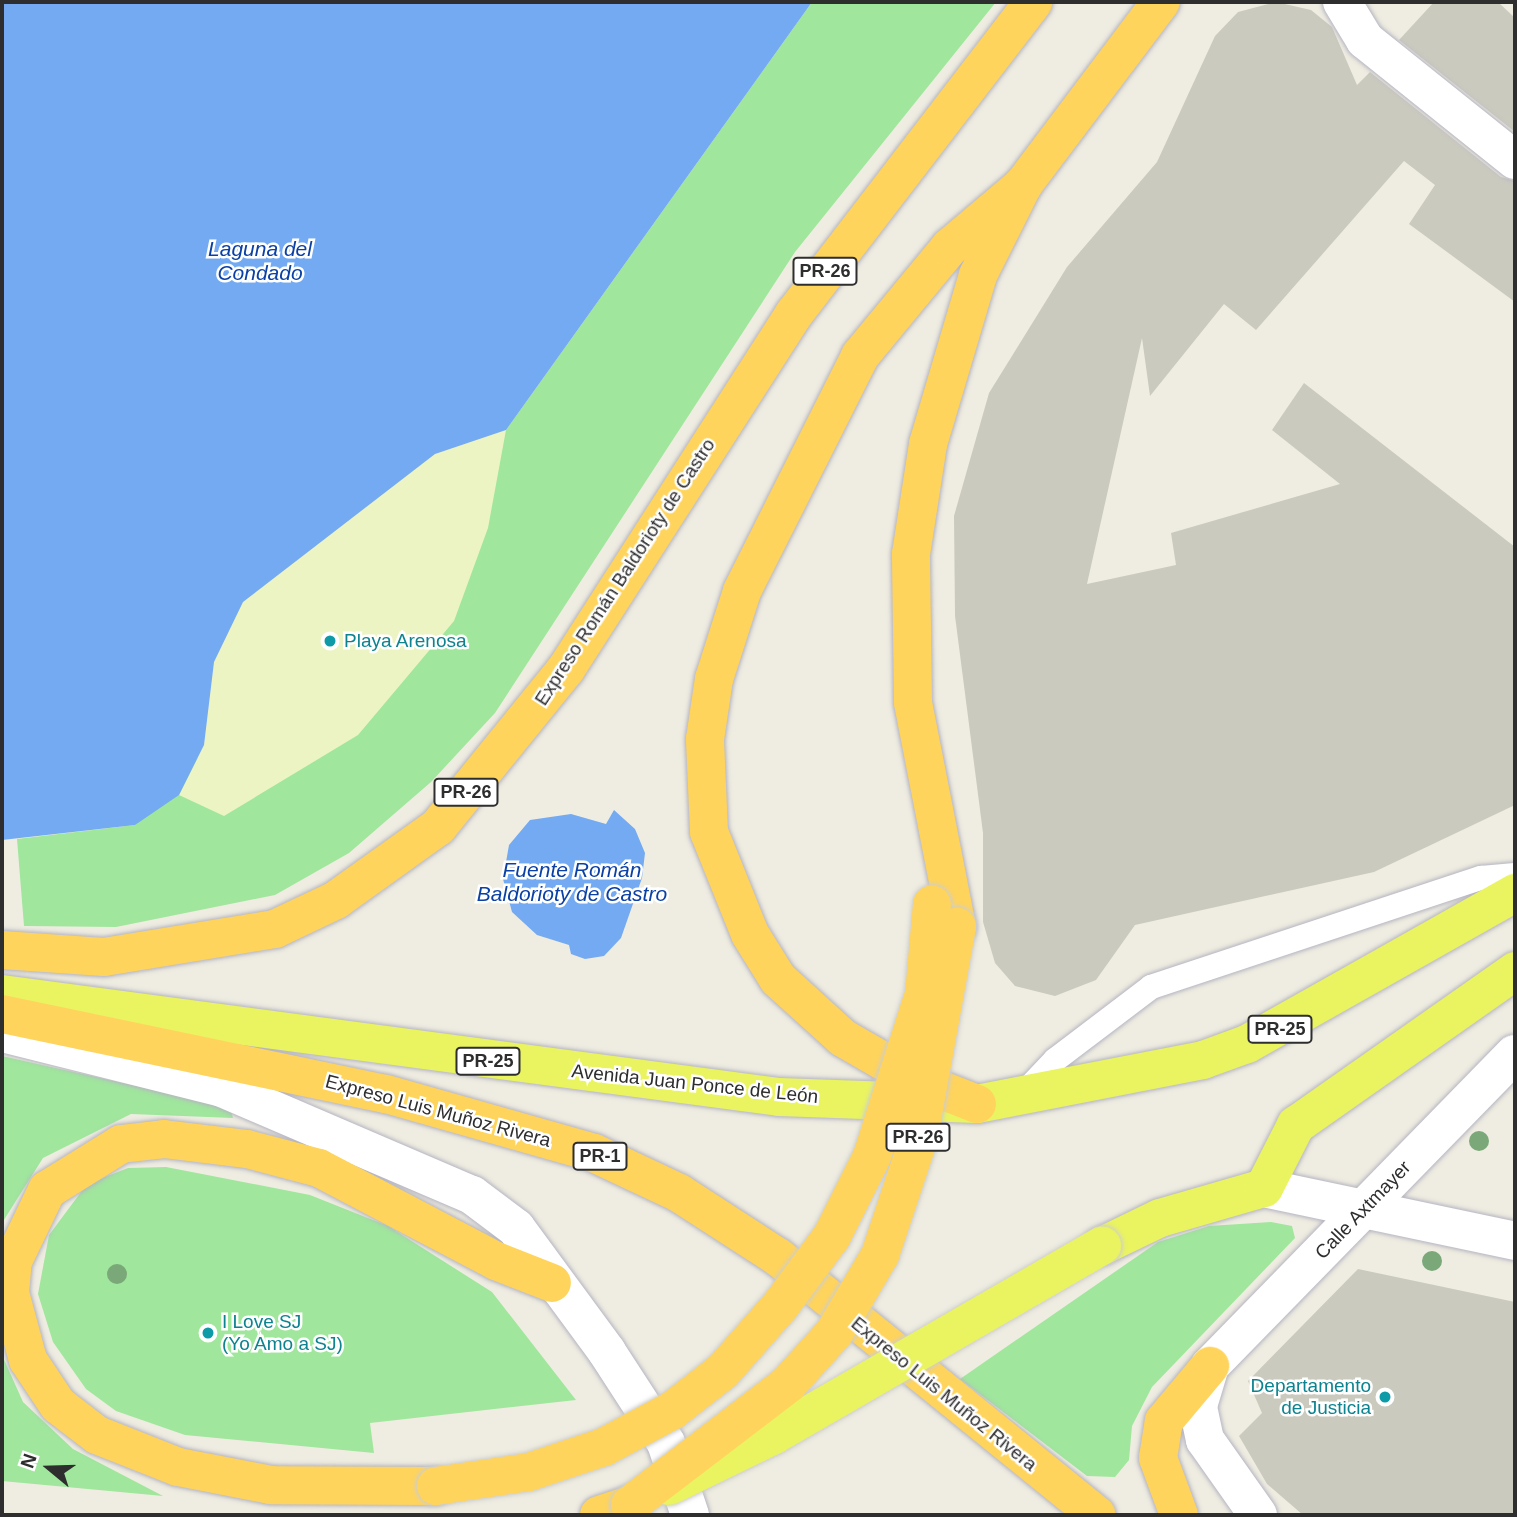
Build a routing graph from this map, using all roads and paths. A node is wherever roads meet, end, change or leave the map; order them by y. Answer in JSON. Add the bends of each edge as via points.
{"nodes":[{"id":1,"x":1033,"y":2,"type":"edge"},
{"id":2,"x":1161,"y":2,"type":"edge"},
{"id":3,"x":1342,"y":2,"type":"edge"},
{"id":4,"x":1515,"y":160,"type":"edge"},
{"id":5,"x":1023,"y":184,"type":"junction"},
{"id":6,"x":1515,"y":875,"type":"edge"},
{"id":7,"x":1515,"y":893,"type":"edge"},
{"id":8,"x":945,"y":915,"type":"junction"},
{"id":9,"x":2,"y":950,"type":"edge"},
{"id":10,"x":1515,"y":971,"type":"edge"},
{"id":11,"x":2,"y":994,"type":"edge"},
{"id":12,"x":2,"y":1014,"type":"edge"},
{"id":13,"x":2,"y":1033,"type":"edge"},
{"id":14,"x":1515,"y":1054,"type":"edge"},
{"id":15,"x":1017,"y":1100,"type":"junction"},
{"id":16,"x":977,"y":1104,"type":"junction"},
{"id":17,"x":1264,"y":1188,"type":"junction"},
{"id":18,"x":1366,"y":1209,"type":"junction"},
{"id":19,"x":1515,"y":1241,"type":"edge"},
{"id":20,"x":552,"y":1283,"type":"junction"},
{"id":21,"x":1210,"y":1366,"type":"junction"},
{"id":22,"x":614,"y":1510,"type":"edge"},
{"id":23,"x":690,"y":1515,"type":"edge"},
{"id":24,"x":1097,"y":1515,"type":"edge"},
{"id":25,"x":1179,"y":1515,"type":"edge"},
{"id":26,"x":1258,"y":1515,"type":"edge"}],
"edges":[{"from":1,"to":9,"type":"highway","name":"Expreso Román Baldorioty de Castro","number":"PR-26","via":[[794,314],[566,669],[438,827],[336,900],[275,929],[194,947],[104,957]]},
{"from":2,"to":5,"type":"highway"},
{"from":3,"to":4,"type":"street","via":[[1366,40]]},
{"from":5,"to":8,"type":"highway","via":[[978,275],[945,376],[911,554],[913,702],[935,810]]},
{"from":5,"to":16,"type":"highway","via":[[950,247],[860,356],[742,591],[714,679],[705,739],[709,832],[750,934],[778,979],[843,1038],[916,1080]]},
{"from":6,"to":15,"type":"lane","via":[[1481,878],[1151,987],[1055,1060]]},
{"from":7,"to":15,"type":"main road","name":"Avenida Juan Ponce de León","number":"PR-25","via":[[1247,1044]]},
{"from":8,"to":20,"type":"highway","bridge":true,"via":[[872,1156],[832,1236],[781,1305],[713,1379],[673,1410],[604,1447],[529,1472],[436,1486],[271,1485],[178,1468],[97,1435],[68,1413],[28,1360],[10,1293],[13,1261],[47,1190],[121,1144],[164,1139],[247,1149],[319,1168],[496,1261]]},
{"from":8,"to":22,"type":"highway","number":"PR-26","bridge":true,"via":[[920,1129],[880,1255],[834,1333],[788,1384]]},
{"from":10,"to":17,"type":"main road","via":[[1296,1125]]},
{"from":11,"to":16,"type":"main road","name":"Avenida Juan Ponce de León","number":"PR-25","via":[[779,1097]]},
{"from":12,"to":24,"type":"highway","name":"Expreso Luis Muñoz Rivera","number":"PR-1","via":[[386,1094],[594,1153],[679,1193],[778,1257]]},
{"from":13,"to":20,"type":"street","via":[[222,1088],[377,1149],[472,1195],[516,1228]]},
{"from":14,"to":18,"type":"street","name":"Calle Axtmayer"},
{"from":15,"to":16,"type":"main road","name":"Avenida Juan Ponce de León","number":"PR-25"},
{"from":17,"to":18,"type":"street"},
{"from":17,"to":22,"type":"main road","bridge":true,"via":[[1160,1218],[1102,1245],[774,1435]]},
{"from":18,"to":19,"type":"street"},
{"from":18,"to":21,"type":"street","name":"Calle Axtmayer"},
{"from":20,"to":23,"type":"street","via":[[666,1443]]},
{"from":21,"to":25,"type":"highway","via":[[1164,1420],[1158,1458]]},
{"from":21,"to":26,"type":"street","via":[[1198,1406],[1205,1440]]}]}
